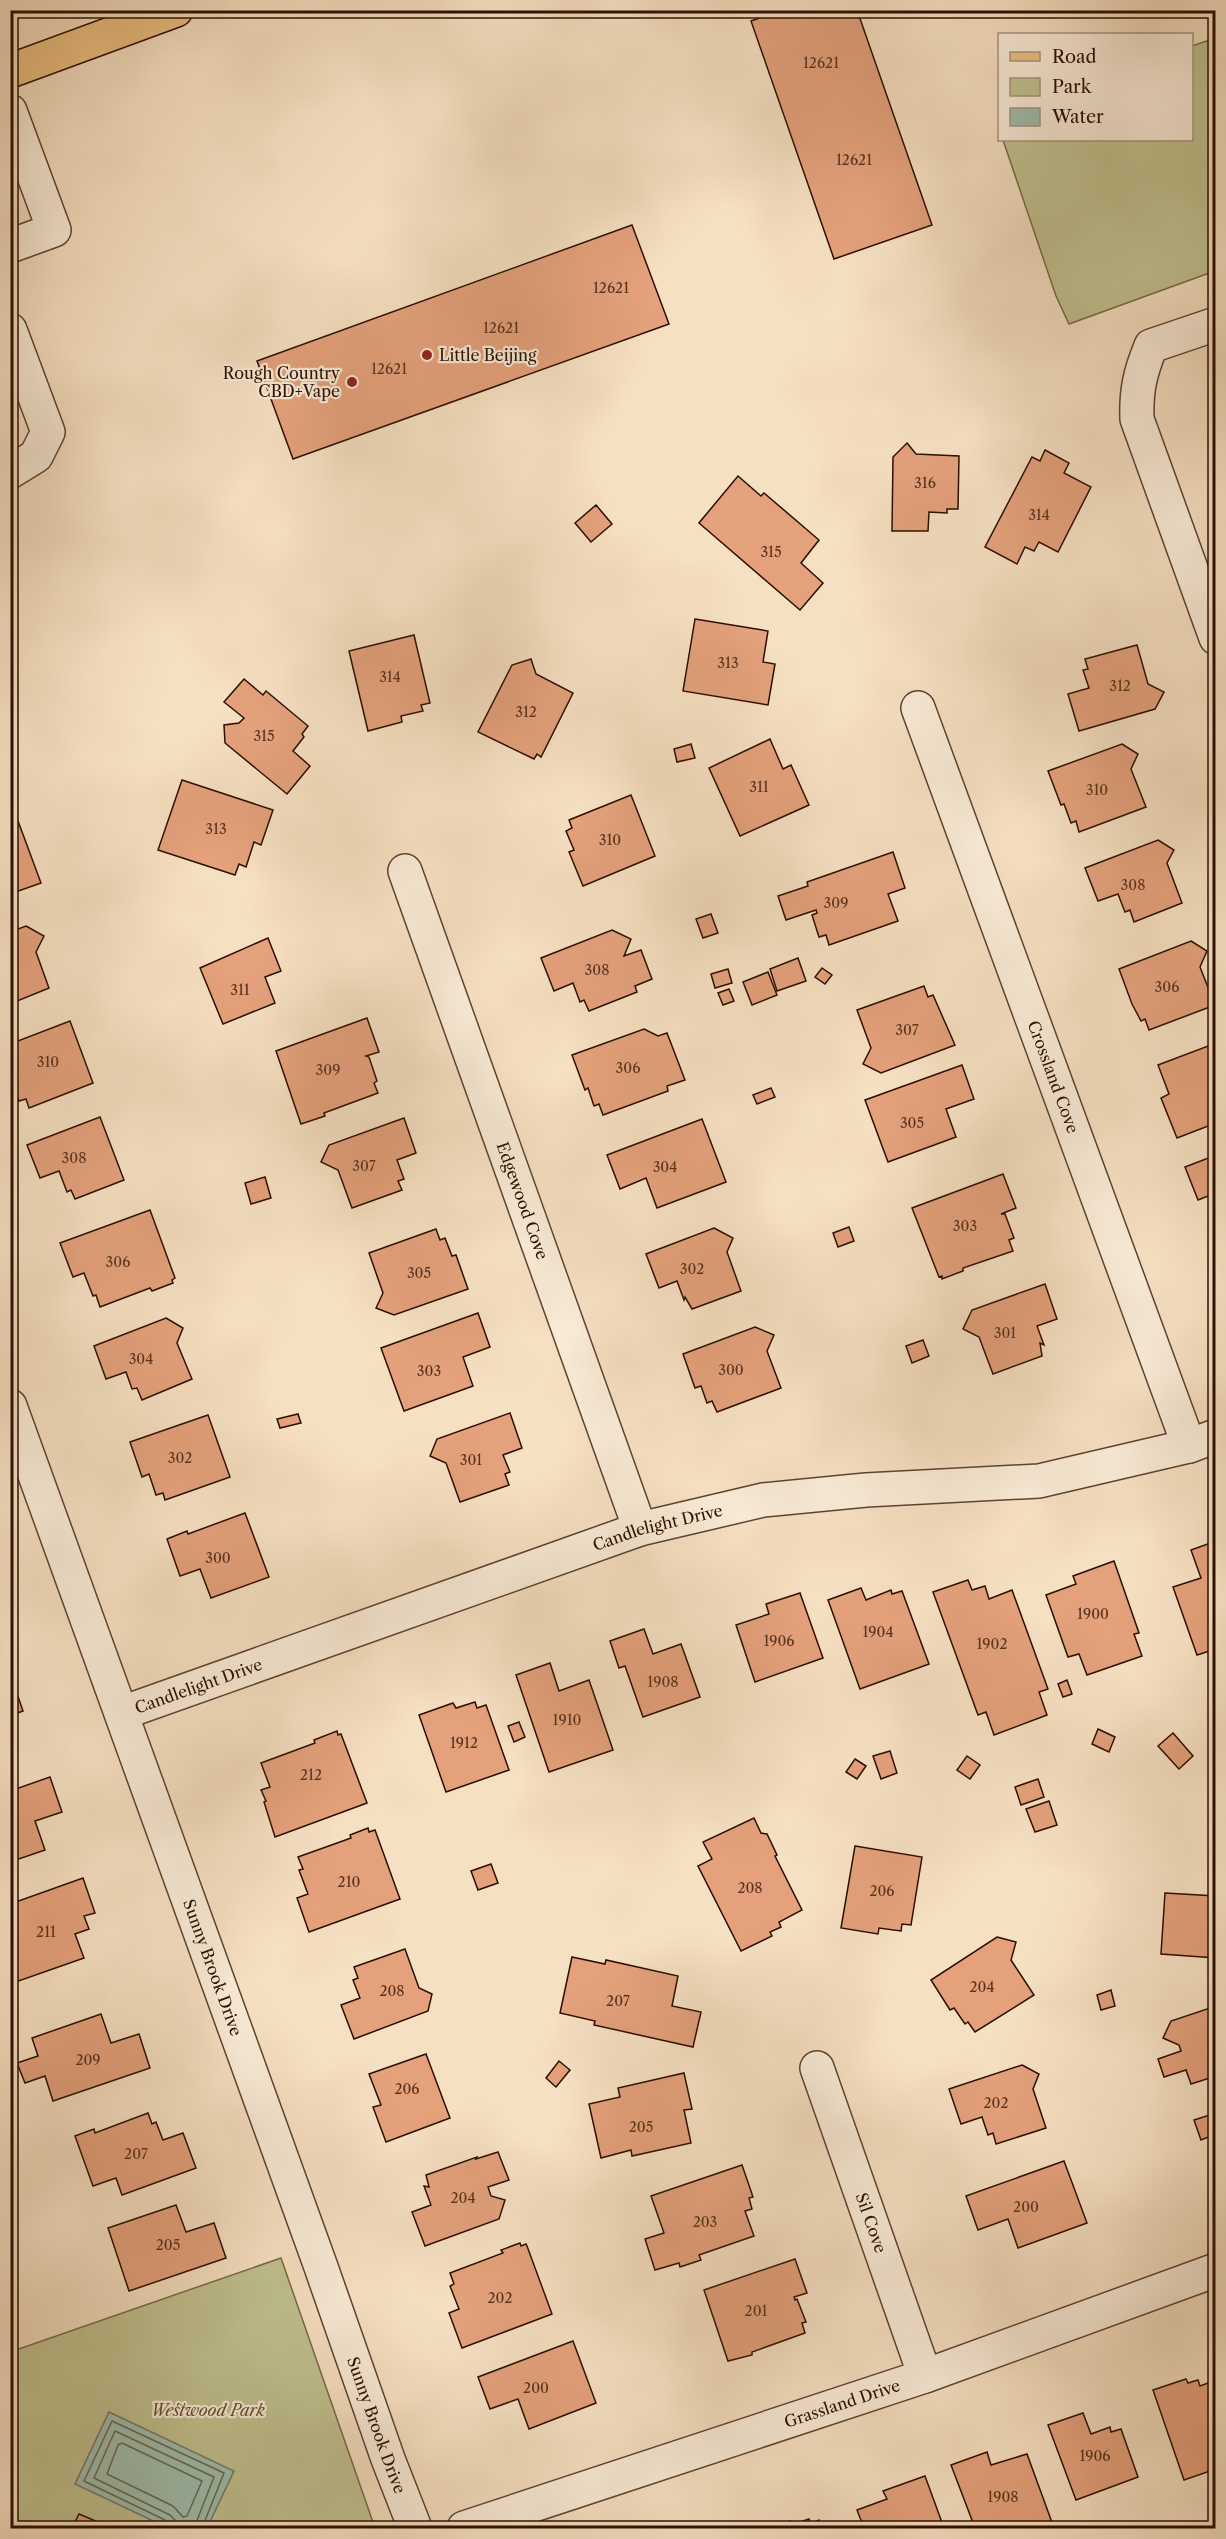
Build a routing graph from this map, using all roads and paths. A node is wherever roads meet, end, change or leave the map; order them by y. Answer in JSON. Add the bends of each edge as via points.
{"nodes":[{"id":1,"x":176,"y":10,"type":"edge"},
{"id":2,"x":10,"y":71,"type":"edge"},
{"id":3,"x":10,"y":111,"type":"edge"},
{"id":4,"x":10,"y":246,"type":"edge"},
{"id":5,"x":1215,"y":324,"type":"edge"},
{"id":6,"x":10,"y":330,"type":"edge"},
{"id":7,"x":10,"y":472,"type":"edge"},
{"id":8,"x":1215,"y":638,"type":"edge"},
{"id":9,"x":918,"y":708,"type":"dead end"},
{"id":10,"x":405,"y":872,"type":"dead end"},
{"id":11,"x":10,"y":1406,"type":"edge"},
{"id":12,"x":1202,"y":1441,"type":"edge"},
{"id":13,"x":21,"y":1470,"type":"edge"},
{"id":14,"x":640,"y":1529,"type":"junction"},
{"id":15,"x":122,"y":1713,"type":"junction"},
{"id":16,"x":817,"y":2068,"type":"dead end"},
{"id":17,"x":1215,"y":2270,"type":"edge"},
{"id":18,"x":925,"y":2376,"type":"junction"},
{"id":19,"x":415,"y":2529,"type":"edge"},
{"id":20,"x":464,"y":2529,"type":"edge"}],
"edges":[{"from":1,"to":2,"type":"main road"},
{"from":3,"to":4,"type":"street","via":[[54,230]]},
{"from":5,"to":8,"type":"street","via":[[1151,346],[1136,393],[1137,418]]},
{"from":6,"to":7,"type":"street","via":[[48,432],[36,456]]},
{"from":9,"to":12,"type":"street","name":"Crossland Cove"},
{"from":10,"to":14,"type":"street","name":"Edgewood Cove"},
{"from":11,"to":13,"type":"street","name":"Sunny Brook Drive"},
{"from":12,"to":14,"type":"street","name":"Candlelight Drive","via":[[1039,1481],[763,1500]]},
{"from":13,"to":15,"type":"street","name":"Sunny Brook Drive"},
{"from":14,"to":15,"type":"street","name":"Candlelight Drive"},
{"from":15,"to":19,"type":"street","name":"Sunny Brook Drive"},
{"from":16,"to":18,"type":"street","name":"Sil Cove"},
{"from":17,"to":18,"type":"street","name":"Grassland Drive"},
{"from":18,"to":20,"type":"street","name":"Grassland Drive"}]}
